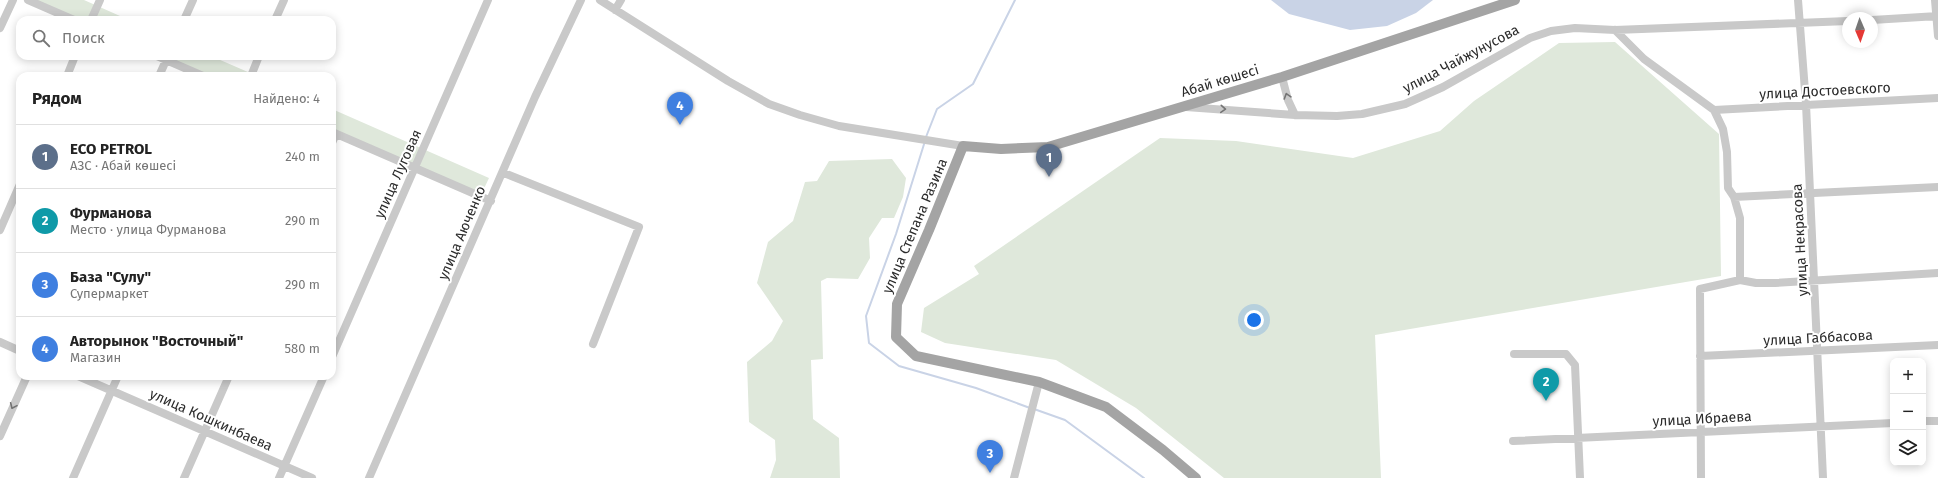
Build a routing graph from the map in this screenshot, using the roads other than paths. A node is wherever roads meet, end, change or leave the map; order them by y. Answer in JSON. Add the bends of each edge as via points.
{"nodes":[{"id":1,"x":13,"y":0,"type":"edge"},
{"id":2,"x":28,"y":0,"type":"edge"},
{"id":3,"x":100,"y":0,"type":"edge"},
{"id":4,"x":193,"y":0,"type":"edge"},
{"id":5,"x":284,"y":0,"type":"edge"},
{"id":6,"x":488,"y":0,"type":"edge"},
{"id":7,"x":581,"y":0,"type":"edge"},
{"id":8,"x":600,"y":0,"type":"edge"},
{"id":9,"x":621,"y":0,"type":"edge"},
{"id":10,"x":1515,"y":0,"type":"edge"},
{"id":11,"x":1798,"y":0,"type":"edge"},
{"id":12,"x":1935,"y":0,"type":"edge"},
{"id":13,"x":615,"y":10,"type":"junction"},
{"id":14,"x":65,"y":16,"type":"edge"},
{"id":15,"x":93,"y":16,"type":"edge"},
{"id":16,"x":186,"y":16,"type":"edge"},
{"id":17,"x":277,"y":16,"type":"edge"},
{"id":18,"x":1937,"y":16,"type":"edge"},
{"id":19,"x":1878,"y":20,"type":"edge"},
{"id":20,"x":1842,"y":21,"type":"edge"},
{"id":21,"x":1801,"y":23,"type":"junction"},
{"id":22,"x":0,"y":28,"type":"edge"},
{"id":23,"x":1615,"y":30,"type":"junction"},
{"id":24,"x":1938,"y":36,"type":"edge"},
{"id":25,"x":73,"y":60,"type":"edge"},
{"id":26,"x":166,"y":60,"type":"edge"},
{"id":27,"x":171,"y":60,"type":"edge"},
{"id":28,"x":257,"y":60,"type":"edge"},
{"id":29,"x":69,"y":72,"type":"edge"},
{"id":30,"x":161,"y":72,"type":"edge"},
{"id":31,"x":195,"y":72,"type":"edge"},
{"id":32,"x":253,"y":72,"type":"edge"},
{"id":33,"x":1282,"y":77,"type":"junction"},
{"id":34,"x":1938,"y":98,"type":"edge"},
{"id":35,"x":1806,"y":104,"type":"junction"},
{"id":36,"x":1184,"y":107,"type":"junction"},
{"id":37,"x":1714,"y":110,"type":"junction"},
{"id":38,"x":1295,"y":115,"type":"junction"},
{"id":39,"x":336,"y":134,"type":"edge"},
{"id":40,"x":963,"y":146,"type":"junction"},
{"id":41,"x":415,"y":168,"type":"junction"},
{"id":42,"x":504,"y":173,"type":"junction"},
{"id":43,"x":1938,"y":187,"type":"edge"},
{"id":44,"x":16,"y":193,"type":"edge"},
{"id":45,"x":1810,"y":193,"type":"junction"},
{"id":46,"x":1734,"y":197,"type":"junction"},
{"id":47,"x":491,"y":201,"type":"junction"},
{"id":48,"x":0,"y":230,"type":"edge"},
{"id":49,"x":1938,"y":273,"type":"edge"},
{"id":50,"x":1740,"y":280,"type":"junction"},
{"id":51,"x":1814,"y":282,"type":"junction"},
{"id":52,"x":0,"y":342,"type":"edge"},
{"id":53,"x":593,"y":344,"type":"dead end"},
{"id":54,"x":1938,"y":345,"type":"edge"},
{"id":55,"x":336,"y":348,"type":"edge"},
{"id":56,"x":16,"y":349,"type":"edge"},
{"id":57,"x":1818,"y":351,"type":"junction"},
{"id":58,"x":1514,"y":354,"type":"dead end"},
{"id":59,"x":1700,"y":356,"type":"junction"},
{"id":60,"x":24,"y":380,"type":"edge"},
{"id":61,"x":87,"y":380,"type":"edge"},
{"id":62,"x":116,"y":380,"type":"edge"},
{"id":63,"x":227,"y":380,"type":"edge"},
{"id":64,"x":322,"y":380,"type":"edge"},
{"id":65,"x":1039,"y":382,"type":"junction"},
{"id":66,"x":111,"y":390,"type":"junction"},
{"id":67,"x":1926,"y":421,"type":"edge"},
{"id":68,"x":1938,"y":421,"type":"edge"},
{"id":69,"x":1890,"y":423,"type":"edge"},
{"id":70,"x":1821,"y":426,"type":"junction"},
{"id":71,"x":205,"y":430,"type":"junction"},
{"id":72,"x":1700,"y":432,"type":"junction"},
{"id":73,"x":0,"y":436,"type":"edge"},
{"id":74,"x":1579,"y":437,"type":"junction"},
{"id":75,"x":1513,"y":441,"type":"dead end"},
{"id":76,"x":284,"y":466,"type":"junction"},
{"id":77,"x":73,"y":478,"type":"edge"},
{"id":78,"x":184,"y":478,"type":"edge"},
{"id":79,"x":279,"y":478,"type":"edge"},
{"id":80,"x":312,"y":478,"type":"edge"},
{"id":81,"x":369,"y":478,"type":"edge"},
{"id":82,"x":1014,"y":478,"type":"edge"},
{"id":83,"x":1196,"y":478,"type":"edge"},
{"id":84,"x":1580,"y":478,"type":"edge"},
{"id":85,"x":1701,"y":478,"type":"edge"},
{"id":86,"x":1824,"y":478,"type":"edge"}],
"edges":[{"from":1,"to":22,"type":"street"},
{"from":2,"to":14,"type":"street"},
{"from":3,"to":15,"type":"street"},
{"from":4,"to":16,"type":"street"},
{"from":5,"to":17,"type":"street"},
{"from":6,"to":41,"type":"street","name":"улица Луговая"},
{"from":7,"to":42,"type":"street","name":"улица Аюченко"},
{"from":8,"to":13,"type":"street","name":"Абай көшесі"},
{"from":9,"to":13,"type":"street"},
{"from":10,"to":33,"type":"main road","name":"Абай көшесі"},
{"from":11,"to":21,"type":"street","name":"улица Некрасова"},
{"from":12,"to":18,"type":"street"},
{"from":13,"to":40,"type":"street","name":"Абай көшесі","via":[[769,104],[823,122]]},
{"from":18,"to":19,"type":"street"},
{"from":18,"to":24,"type":"street"},
{"from":20,"to":21,"type":"street","name":"улица Чайжунусова"},
{"from":21,"to":23,"type":"street","name":"улица Чайжунусова"},
{"from":21,"to":35,"type":"street","name":"улица Некрасова"},
{"from":23,"to":37,"type":"street","via":[[1644,59]]},
{"from":23,"to":38,"type":"street","name":"улица Чайжунусова","via":[[1575,28],[1551,31],[1530,38],[1443,87],[1405,104],[1362,114]]},
{"from":25,"to":29,"type":"street"},
{"from":26,"to":30,"type":"street"},
{"from":27,"to":31,"type":"street"},
{"from":28,"to":32,"type":"street"},
{"from":33,"to":36,"type":"main road","name":"Абай көшесі"},
{"from":38,"to":33,"type":"street","one_way":true},
{"from":34,"to":35,"type":"street","name":"улица Достоевского"},
{"from":35,"to":37,"type":"street","name":"улица Достоевского"},
{"from":35,"to":45,"type":"street","name":"улица Некрасова"},
{"from":36,"to":38,"type":"street","name":"улица Чайжунусова","one_way":true},
{"from":36,"to":40,"type":"main road","name":"Абай көшесі","via":[[1048,147],[1001,149]]},
{"from":37,"to":46,"type":"street","via":[[1723,129],[1728,188]]},
{"from":39,"to":41,"type":"street"},
{"from":40,"to":65,"type":"main road","name":"улица Степана Разина","via":[[896,304],[896,337],[916,356]]},
{"from":41,"to":47,"type":"street"},
{"from":41,"to":55,"type":"street","name":"улица Луговая"},
{"from":42,"to":47,"type":"street","name":"улица Аюченко"},
{"from":42,"to":53,"type":"street","via":[[639,227]]},
{"from":43,"to":45,"type":"street"},
{"from":44,"to":48,"type":"street"},
{"from":45,"to":46,"type":"street"},
{"from":45,"to":51,"type":"street","name":"улица Некрасова"},
{"from":46,"to":50,"type":"street","via":[[1740,218]]},
{"from":47,"to":81,"type":"street","name":"улица Аюченко"},
{"from":49,"to":51,"type":"street"},
{"from":50,"to":51,"type":"street","via":[[1756,283]]},
{"from":50,"to":59,"type":"street","via":[[1700,289]]},
{"from":51,"to":57,"type":"street","name":"улица Некрасова"},
{"from":52,"to":56,"type":"street"},
{"from":54,"to":57,"type":"street","name":"улица Габбасова"},
{"from":57,"to":59,"type":"street","name":"улица Габбасова"},
{"from":57,"to":70,"type":"street","name":"улица Некрасова"},
{"from":58,"to":74,"type":"street","via":[[1566,354],[1575,365]]},
{"from":59,"to":72,"type":"street"},
{"from":60,"to":73,"type":"street","one_way":true},
{"from":61,"to":66,"type":"street","name":"улица Кошкинбаева"},
{"from":62,"to":66,"type":"street"},
{"from":63,"to":71,"type":"street"},
{"from":64,"to":76,"type":"street"},
{"from":65,"to":82,"type":"street"},
{"from":65,"to":83,"type":"main road","name":"улица Степана Разина","via":[[1106,407]]},
{"from":66,"to":71,"type":"street","name":"улица Кошкинбаева"},
{"from":66,"to":77,"type":"street"},
{"from":67,"to":68,"type":"street"},
{"from":69,"to":70,"type":"street","name":"улица Ибраева"},
{"from":70,"to":72,"type":"street","name":"улица Ибраева"},
{"from":70,"to":86,"type":"street","name":"улица Некрасова"},
{"from":71,"to":76,"type":"street","name":"улица Кошкинбаева"},
{"from":71,"to":78,"type":"street"},
{"from":72,"to":74,"type":"street","name":"улица Ибраева"},
{"from":72,"to":85,"type":"street"},
{"from":74,"to":75,"type":"street","name":"улица Ибраева"},
{"from":74,"to":84,"type":"street"},
{"from":76,"to":79,"type":"street"},
{"from":76,"to":80,"type":"street","name":"улица Кошкинбаева"}]}
